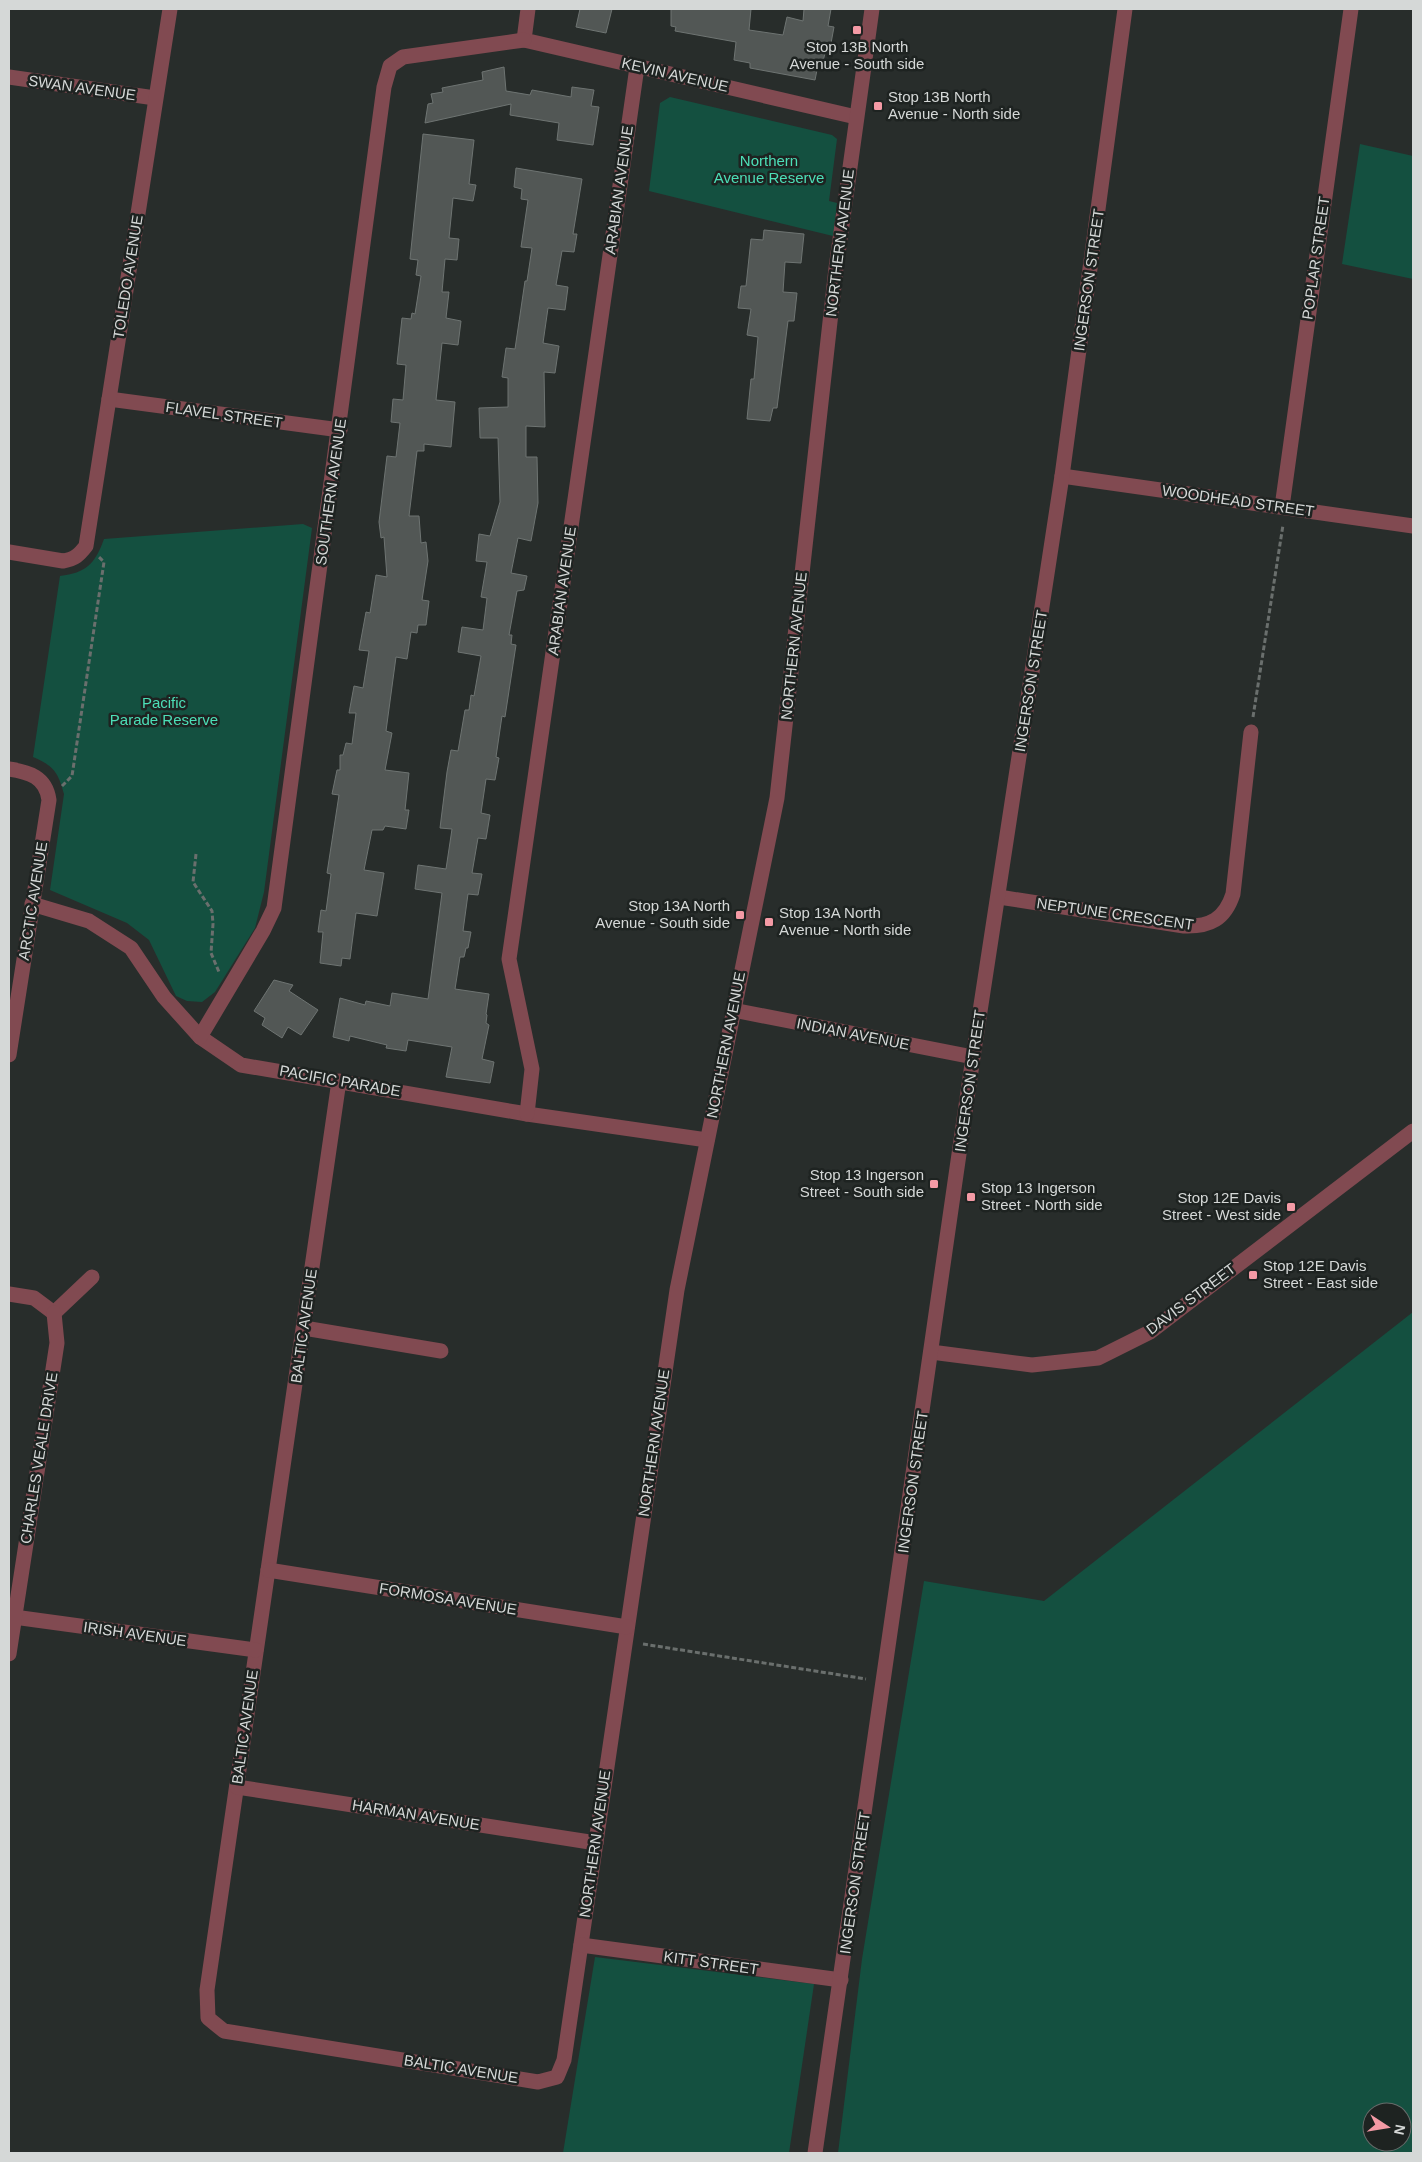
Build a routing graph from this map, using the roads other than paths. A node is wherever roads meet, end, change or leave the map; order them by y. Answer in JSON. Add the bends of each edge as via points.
{"nodes":[{"id":1,"x":170,"y":9,"type":"edge"},
{"id":2,"x":528,"y":9,"type":"edge"},
{"id":3,"x":872,"y":9,"type":"edge"},
{"id":4,"x":1125,"y":9,"type":"edge"},
{"id":5,"x":1351,"y":9,"type":"edge"},
{"id":6,"x":524,"y":40,"type":"junction"},
{"id":7,"x":637,"y":66,"type":"junction"},
{"id":8,"x":9,"y":77,"type":"edge"},
{"id":9,"x":155,"y":98,"type":"junction"},
{"id":10,"x":856,"y":117,"type":"junction"},
{"id":11,"x":109,"y":399,"type":"junction"},
{"id":12,"x":340,"y":430,"type":"junction"},
{"id":13,"x":1062,"y":476,"type":"junction"},
{"id":14,"x":1282,"y":507,"type":"junction"},
{"id":15,"x":1413,"y":526,"type":"edge"},
{"id":16,"x":9,"y":552,"type":"edge"},
{"id":17,"x":1250,"y":732,"type":"road end"},
{"id":18,"x":9,"y":769,"type":"edge"},
{"id":19,"x":999,"y":897,"type":"junction"},
{"id":20,"x":32,"y":904,"type":"junction"},
{"id":21,"x":733,"y":1010,"type":"junction"},
{"id":22,"x":200,"y":1036,"type":"junction"},
{"id":23,"x":9,"y":1047,"type":"edge"},
{"id":24,"x":973,"y":1057,"type":"junction"},
{"id":25,"x":339,"y":1081,"type":"junction"},
{"id":26,"x":527,"y":1114,"type":"junction"},
{"id":27,"x":1413,"y":1131,"type":"edge"},
{"id":28,"x":707,"y":1140,"type":"junction"},
{"id":29,"x":92,"y":1277,"type":"dead end"},
{"id":30,"x":9,"y":1294,"type":"edge"},
{"id":31,"x":54,"y":1313,"type":"junction"},
{"id":32,"x":304,"y":1328,"type":"junction"},
{"id":33,"x":441,"y":1351,"type":"dead end"},
{"id":34,"x":931,"y":1352,"type":"junction"},
{"id":35,"x":268,"y":1570,"type":"junction"},
{"id":36,"x":14,"y":1617,"type":"junction"},
{"id":37,"x":626,"y":1634,"type":"junction"},
{"id":38,"x":256,"y":1650,"type":"junction"},
{"id":39,"x":9,"y":1654,"type":"edge"},
{"id":40,"x":237,"y":1787,"type":"junction"},
{"id":41,"x":596,"y":1843,"type":"junction"},
{"id":42,"x":581,"y":1945,"type":"junction"},
{"id":43,"x":841,"y":1980,"type":"junction"},
{"id":44,"x":557,"y":2077,"type":"joint"},
{"id":45,"x":815,"y":2153,"type":"edge"}],
"edges":[{"from":1,"to":9,"type":"street","name":"TOLEDO AVENUE"},
{"from":2,"to":6,"type":"street"},
{"from":3,"to":10,"type":"street","name":"NORTHERN AVENUE"},
{"from":4,"to":13,"type":"street","name":"INGERSON STREET"},
{"from":5,"to":14,"type":"street","name":"POPLAR STREET"},
{"from":6,"to":7,"type":"street","name":"KEVIN AVENUE"},
{"from":6,"to":12,"type":"street","name":"SOUTHERN AVENUE","via":[[403,57],[390,66],[383,97]]},
{"from":7,"to":10,"type":"street","name":"KEVIN AVENUE"},
{"from":7,"to":26,"type":"street","name":"ARABIAN AVENUE","via":[[509,959],[532,1069]]},
{"from":8,"to":9,"type":"street","name":"SWAN AVENUE"},
{"from":9,"to":11,"type":"street","name":"TOLEDO AVENUE"},
{"from":10,"to":21,"type":"street","name":"NORTHERN AVENUE","via":[[777,798]]},
{"from":11,"to":12,"type":"street","name":"FLAVEL STREET"},
{"from":11,"to":16,"type":"street","name":"TOLEDO AVENUE","via":[[86,546],[72,560],[63,561]]},
{"from":12,"to":22,"type":"street","name":"SOUTHERN AVENUE","via":[[274,908]]},
{"from":13,"to":14,"type":"street","name":"WOODHEAD STREET"},
{"from":13,"to":19,"type":"street","name":"INGERSON STREET"},
{"from":14,"to":15,"type":"street","name":"WOODHEAD STREET"},
{"from":17,"to":19,"type":"street","name":"NEPTUNE CRESCENT","via":[[1232,894],[1224,912],[1209,924],[1184,926]]},
{"from":18,"to":20,"type":"street","name":"ARCTIC AVENUE","via":[[29,772],[39,779],[49,800]]},
{"from":19,"to":24,"type":"street","name":"INGERSON STREET"},
{"from":20,"to":22,"type":"street","name":"PACIFIC PARADE","via":[[89,921],[131,948],[164,997]]},
{"from":20,"to":23,"type":"street","name":"ARCTIC AVENUE"},
{"from":21,"to":24,"type":"street","name":"INDIAN AVENUE"},
{"from":21,"to":28,"type":"street","name":"NORTHERN AVENUE"},
{"from":22,"to":25,"type":"street","name":"PACIFIC PARADE","via":[[241,1065]]},
{"from":24,"to":34,"type":"street","name":"INGERSON STREET"},
{"from":25,"to":26,"type":"street","name":"PACIFIC PARADE"},
{"from":25,"to":32,"type":"street","name":"BALTIC AVENUE"},
{"from":26,"to":28,"type":"street","name":"PACIFIC PARADE"},
{"from":27,"to":34,"type":"street","name":"DAVIS STREET","via":[[1150,1332],[1098,1358],[1032,1365]]},
{"from":28,"to":37,"type":"street","name":"NORTHERN AVENUE","via":[[677,1290]]},
{"from":29,"to":31,"type":"street"},
{"from":30,"to":31,"type":"street","via":[[34,1298]]},
{"from":31,"to":36,"type":"street","name":"CHARLES VEALE DRIVE","via":[[57,1343]]},
{"from":32,"to":33,"type":"street"},
{"from":32,"to":35,"type":"street","name":"BALTIC AVENUE"},
{"from":34,"to":43,"type":"street","name":"INGERSON STREET"},
{"from":35,"to":37,"type":"street","name":"FORMOSA AVENUE"},
{"from":35,"to":38,"type":"street","name":"BALTIC AVENUE"},
{"from":36,"to":38,"type":"street","name":"IRISH AVENUE"},
{"from":36,"to":39,"type":"street","name":"CHARLES VEALE DRIVE"},
{"from":37,"to":41,"type":"street","name":"NORTHERN AVENUE"},
{"from":38,"to":40,"type":"street","name":"BALTIC AVENUE"},
{"from":40,"to":41,"type":"street","name":"HARMAN AVENUE"},
{"from":40,"to":44,"type":"street","name":"BALTIC AVENUE","via":[[207,1990],[208,2018],[224,2032],[538,2082]]},
{"from":41,"to":42,"type":"street","name":"NORTHERN AVENUE"},
{"from":42,"to":43,"type":"street","name":"KITT STREET"},
{"from":42,"to":44,"type":"street","name":"NORTHERN AVENUE","via":[[564,2060]]},
{"from":43,"to":45,"type":"street","name":"INGERSON STREET"}]}
